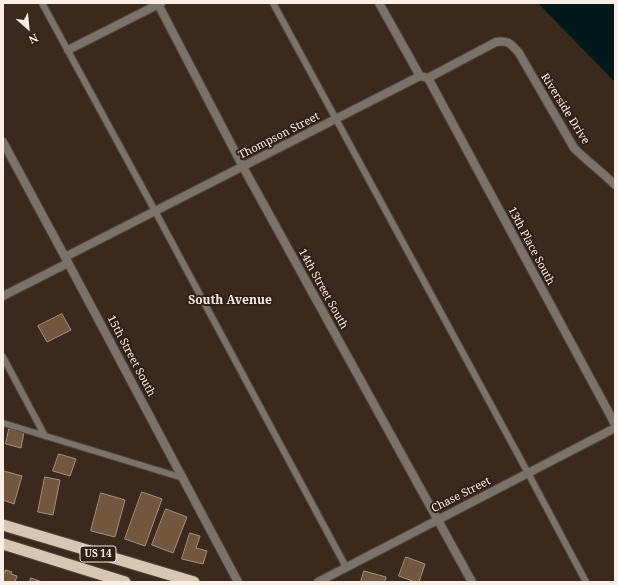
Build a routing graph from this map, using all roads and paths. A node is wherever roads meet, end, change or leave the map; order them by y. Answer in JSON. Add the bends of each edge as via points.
{"nodes":[{"id":1,"x":42,"y":3,"type":"edge"},
{"id":2,"x":273,"y":3,"type":"edge"},
{"id":3,"x":380,"y":3,"type":"edge"},
{"id":4,"x":160,"y":4,"type":"edge"},
{"id":5,"x":503,"y":41,"type":"joint"},
{"id":6,"x":68,"y":50,"type":"junction"},
{"id":7,"x":424,"y":77,"type":"junction"},
{"id":8,"x":336,"y":120,"type":"junction"},
{"id":9,"x":3,"y":142,"type":"edge"},
{"id":10,"x":243,"y":167,"type":"junction"},
{"id":11,"x":615,"y":185,"type":"edge"},
{"id":12,"x":155,"y":211,"type":"junction"},
{"id":13,"x":67,"y":260,"type":"junction"},
{"id":14,"x":3,"y":296,"type":"edge"},
{"id":15,"x":3,"y":358,"type":"edge"},
{"id":16,"x":614,"y":421,"type":"edge"},
{"id":17,"x":3,"y":423,"type":"edge"},
{"id":18,"x":615,"y":428,"type":"edge"},
{"id":19,"x":45,"y":436,"type":"junction"},
{"id":20,"x":528,"y":473,"type":"junction"},
{"id":21,"x":183,"y":478,"type":"junction"},
{"id":22,"x":438,"y":520,"type":"junction"},
{"id":23,"x":3,"y":525,"type":"edge"},
{"id":24,"x":3,"y":544,"type":"edge"},
{"id":25,"x":346,"y":567,"type":"junction"},
{"id":26,"x":125,"y":582,"type":"edge"},
{"id":27,"x":194,"y":582,"type":"edge"},
{"id":28,"x":238,"y":582,"type":"edge"},
{"id":29,"x":318,"y":582,"type":"edge"},
{"id":30,"x":472,"y":582,"type":"edge"},
{"id":31,"x":586,"y":582,"type":"edge"}],
"edges":[{"from":1,"to":6,"type":"lane"},
{"from":2,"to":8,"type":"lane"},
{"from":3,"to":7,"type":"street","name":"13th Place South"},
{"from":4,"to":6,"type":"street"},
{"from":4,"to":10,"type":"street","name":"14th Street South"},
{"from":5,"to":7,"type":"street","name":"Thompson Street"},
{"from":5,"to":11,"type":"street","name":"Riverside Drive","via":[[511,43],[519,53],[574,148]]},
{"from":6,"to":12,"type":"lane"},
{"from":7,"to":8,"type":"street","name":"Thompson Street"},
{"from":7,"to":16,"type":"street","name":"13th Place South"},
{"from":8,"to":10,"type":"street","name":"Thompson Street"},
{"from":8,"to":20,"type":"lane"},
{"from":9,"to":13,"type":"street","name":"15th Street South"},
{"from":10,"to":12,"type":"street","name":"Thompson Street"},
{"from":10,"to":22,"type":"street","name":"14th Street South"},
{"from":12,"to":13,"type":"street","name":"Thompson Street"},
{"from":12,"to":25,"type":"lane"},
{"from":13,"to":14,"type":"street","name":"Thompson Street"},
{"from":13,"to":21,"type":"street","name":"15th Street South"},
{"from":15,"to":19,"type":"lane"},
{"from":17,"to":19,"type":"lane"},
{"from":18,"to":20,"type":"street","name":"Chase Street"},
{"from":19,"to":21,"type":"lane"},
{"from":20,"to":22,"type":"street","name":"Chase Street"},
{"from":20,"to":31,"type":"lane"},
{"from":21,"to":28,"type":"street","name":"15th Street South"},
{"from":22,"to":25,"type":"street","name":"Chase Street"},
{"from":22,"to":30,"type":"street","name":"14th Street South"},
{"from":23,"to":27,"type":"highway","number":"US 14"},
{"from":24,"to":26,"type":"highway","number":"US 14"},
{"from":25,"to":29,"type":"street","name":"Chase Street"}]}
